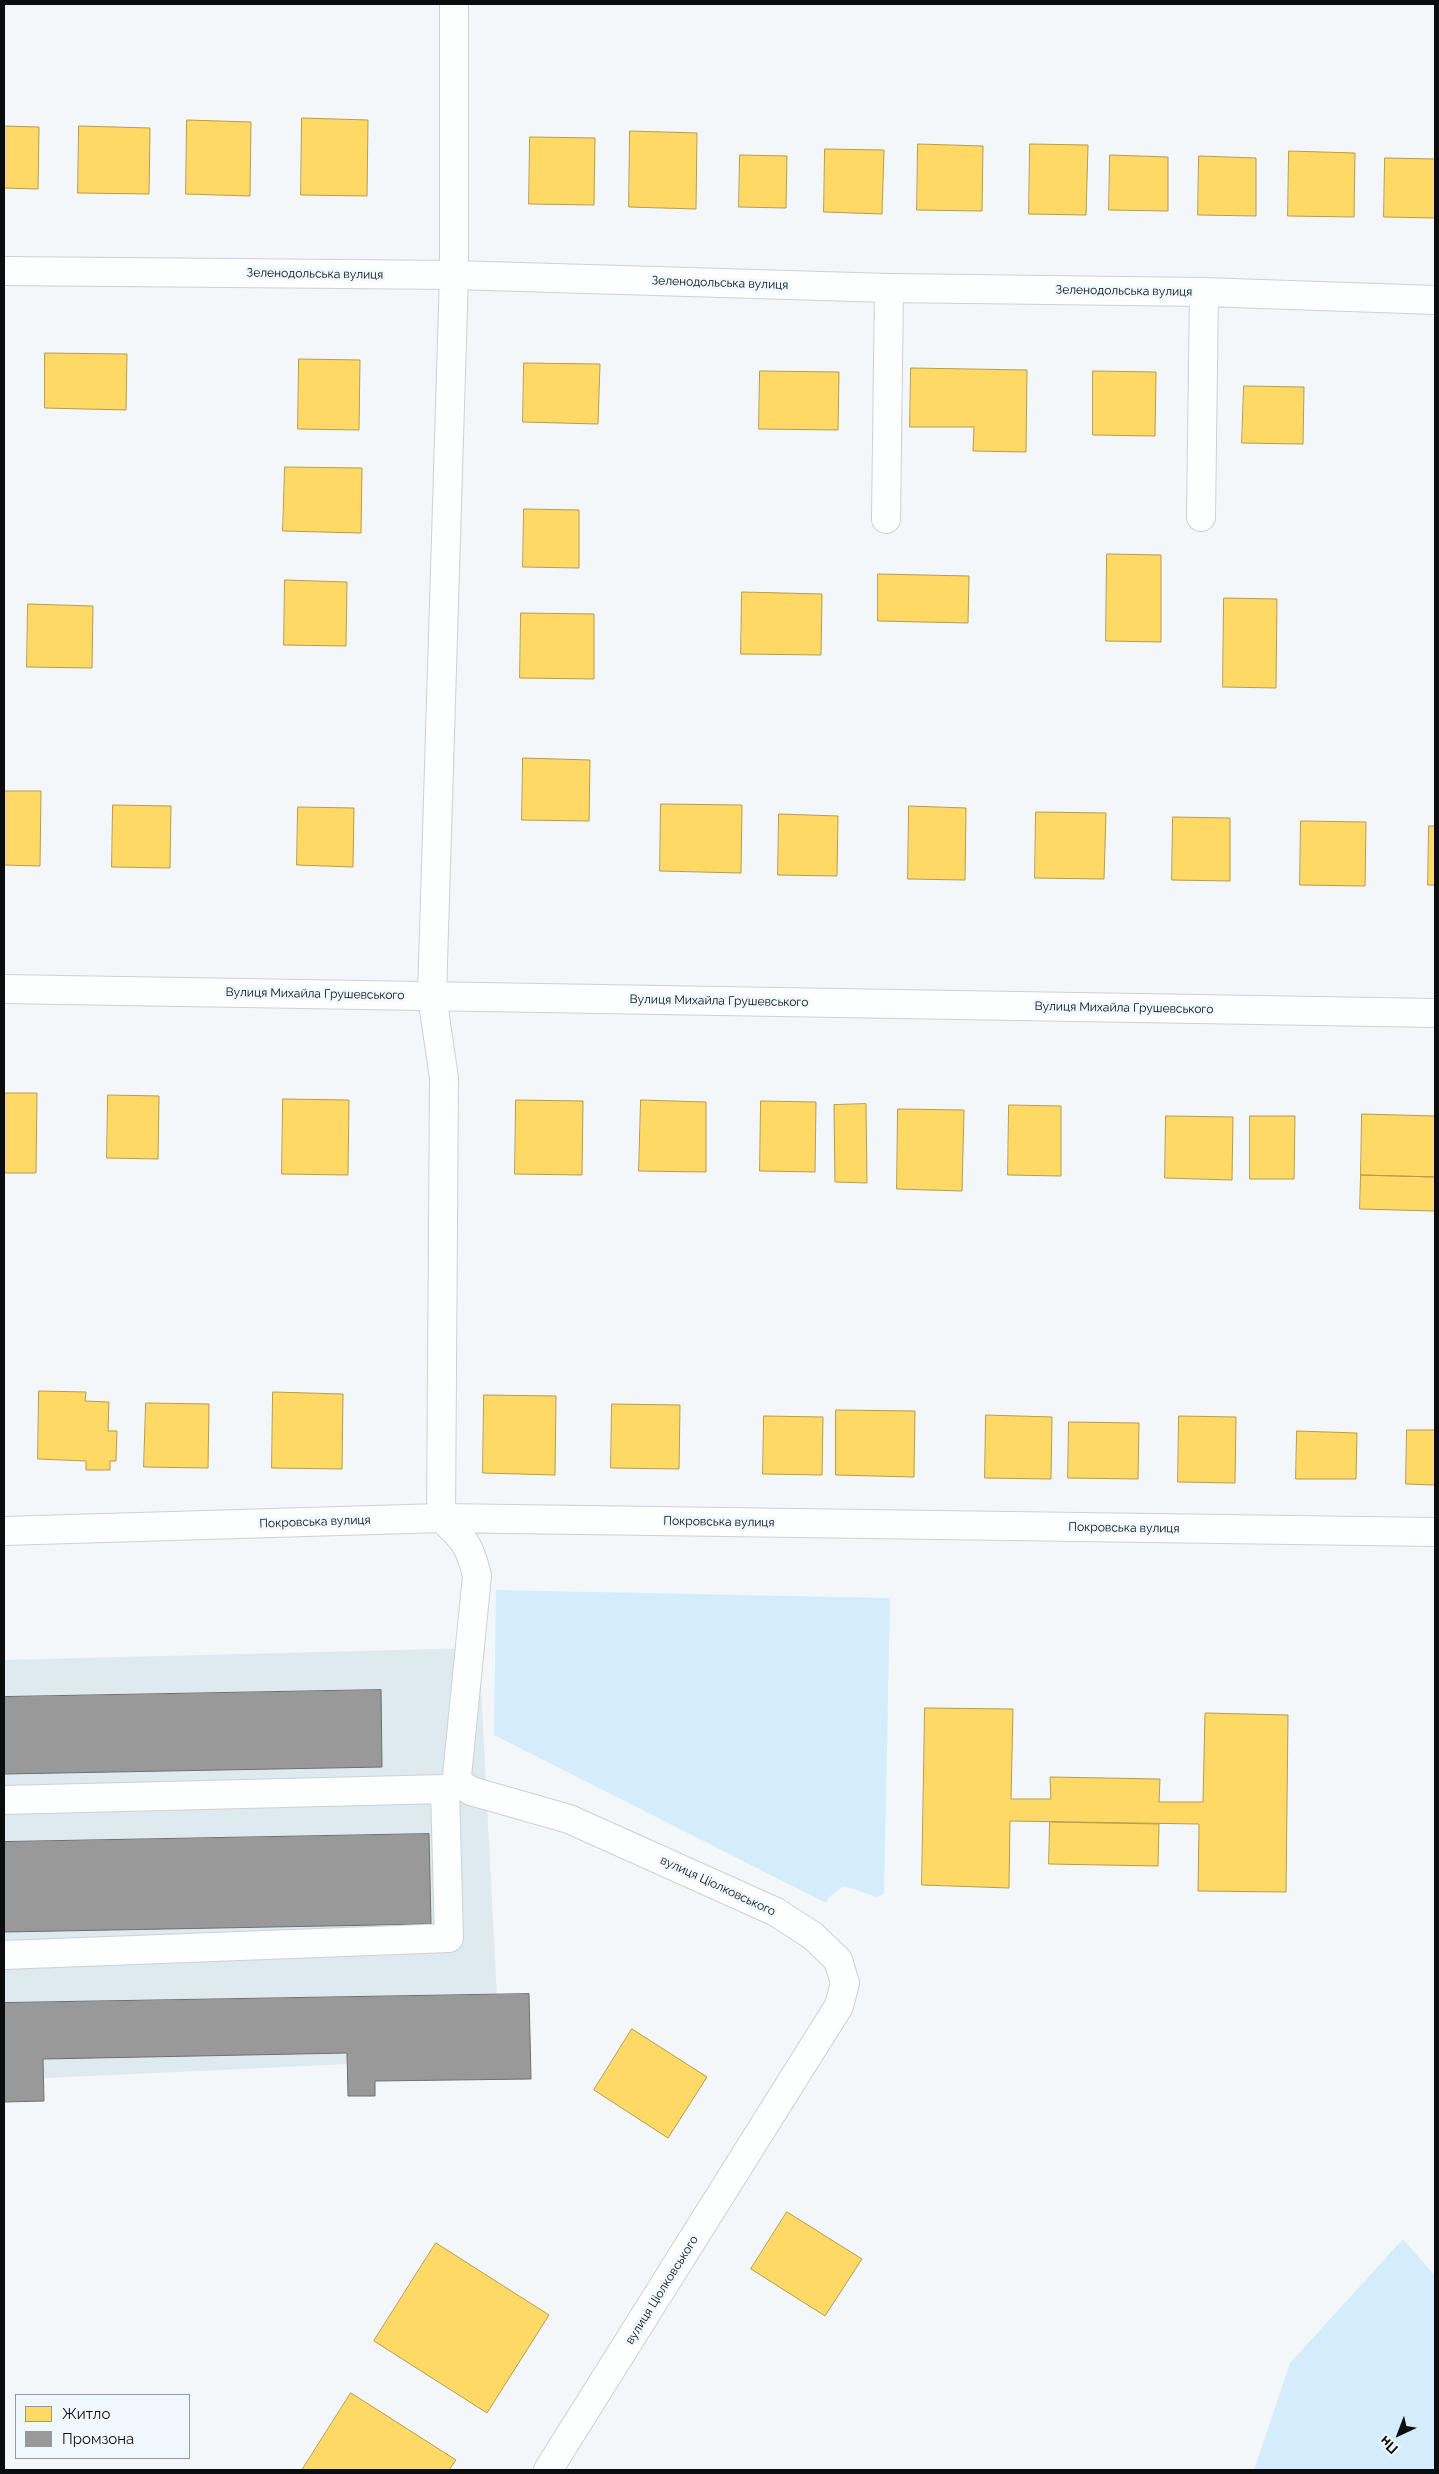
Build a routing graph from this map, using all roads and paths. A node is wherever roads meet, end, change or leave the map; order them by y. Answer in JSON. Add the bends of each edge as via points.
{"nodes":[{"id":1,"x":454,"y":4,"type":"edge"},
{"id":2,"x":4,"y":271,"type":"edge"},
{"id":3,"x":454,"y":275,"type":"junction"},
{"id":4,"x":889,"y":288,"type":"junction"},
{"id":5,"x":1204,"y":292,"type":"junction"},
{"id":6,"x":1435,"y":300,"type":"edge"},
{"id":7,"x":1201,"y":517,"type":"dead end"},
{"id":8,"x":886,"y":520,"type":"dead end"},
{"id":9,"x":4,"y":989,"type":"edge"},
{"id":10,"x":432,"y":996,"type":"junction"},
{"id":11,"x":1435,"y":1013,"type":"edge"},
{"id":12,"x":441,"y":1518,"type":"junction"},
{"id":13,"x":4,"y":1530,"type":"edge"},
{"id":14,"x":1435,"y":1532,"type":"edge"},
{"id":15,"x":452,"y":1787,"type":"junction"},
{"id":16,"x":4,"y":1800,"type":"edge"},
{"id":17,"x":4,"y":1955,"type":"edge"},
{"id":18,"x":548,"y":2470,"type":"edge"}],
"edges":[{"from":1,"to":3,"type":"street"},
{"from":2,"to":3,"type":"street","name":"Зеленодольська вулиця"},
{"from":3,"to":4,"type":"street","name":"Зеленодольська вулиця"},
{"from":3,"to":10,"type":"street"},
{"from":4,"to":5,"type":"street","name":"Зеленодольська вулиця"},
{"from":4,"to":8,"type":"street"},
{"from":5,"to":6,"type":"street","name":"Зеленодольська вулиця"},
{"from":5,"to":7,"type":"street"},
{"from":9,"to":10,"type":"street","name":"Вулиця Михайла Грушевського"},
{"from":10,"to":11,"type":"street","name":"Вулиця Михайла Грушевського"},
{"from":10,"to":12,"type":"street","via":[[444,1078]]},
{"from":12,"to":13,"type":"street","name":"Покровська вулиця"},
{"from":12,"to":14,"type":"street","name":"Покровська вулиця"},
{"from":12,"to":15,"type":"street","via":[[463,1538],[472,1554],[477,1576],[457,1776]]},
{"from":15,"to":16,"type":"street"},
{"from":15,"to":17,"type":"street","via":[[449,1938]]},
{"from":15,"to":18,"type":"street","name":"вулиця Ціолковського","via":[[569,1819],[776,1912],[813,1936],[838,1960],[845,1983],[840,2006]]}]}
